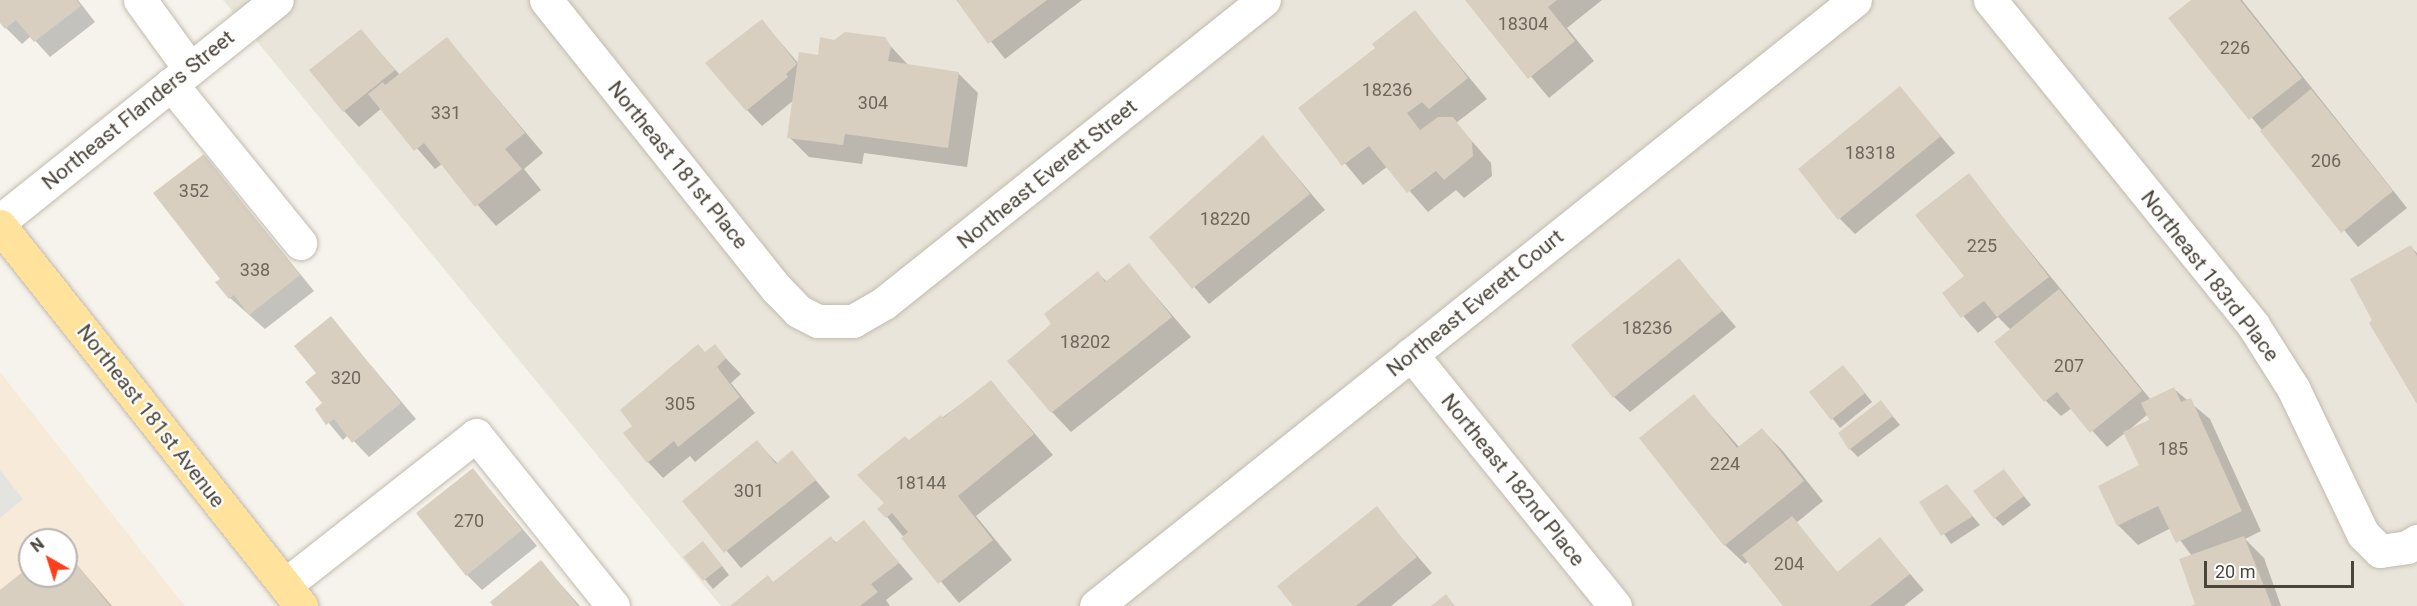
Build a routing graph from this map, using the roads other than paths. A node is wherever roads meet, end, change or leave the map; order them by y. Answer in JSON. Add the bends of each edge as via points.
{"nodes":[{"id":1,"x":140,"y":0,"type":"edge"},
{"id":2,"x":276,"y":0,"type":"edge"},
{"id":3,"x":546,"y":0,"type":"edge"},
{"id":4,"x":1264,"y":0,"type":"edge"},
{"id":5,"x":1855,"y":0,"type":"edge"},
{"id":6,"x":1990,"y":0,"type":"edge"},
{"id":7,"x":181,"y":76,"type":"junction"},
{"id":8,"x":0,"y":221,"type":"edge"},
{"id":9,"x":0,"y":226,"type":"edge"},
{"id":10,"x":300,"y":243,"type":"dead end"},
{"id":11,"x":818,"y":321,"type":"joint"},
{"id":12,"x":1411,"y":354,"type":"junction"},
{"id":13,"x":2412,"y":544,"type":"edge"},
{"id":14,"x":293,"y":596,"type":"edge"},
{"id":15,"x":613,"y":606,"type":"edge"},
{"id":16,"x":1096,"y":606,"type":"edge"},
{"id":17,"x":1615,"y":606,"type":"edge"}],
"edges":[{"from":1,"to":7,"type":"street"},
{"from":2,"to":7,"type":"street","name":"Northeast Flanders Street"},
{"from":3,"to":11,"type":"street","name":"Northeast 181st Place","via":[[777,289],[798,311]]},
{"from":4,"to":11,"type":"street","name":"Northeast Everett Street","via":[[884,303],[853,321]]},
{"from":5,"to":12,"type":"street","name":"Northeast Everett Court"},
{"from":6,"to":13,"type":"street","name":"Northeast 183rd Place","via":[[2253,325],[2293,388],[2363,534],[2380,551]]},
{"from":7,"to":8,"type":"street","name":"Northeast Flanders Street"},
{"from":7,"to":10,"type":"street"},
{"from":9,"to":14,"type":"main road","name":"Northeast 181st Avenue"},
{"from":12,"to":16,"type":"street","name":"Northeast Everett Court"},
{"from":12,"to":17,"type":"street","name":"Northeast 182nd Place"},
{"from":14,"to":15,"type":"street","via":[[476,435]]}]}
